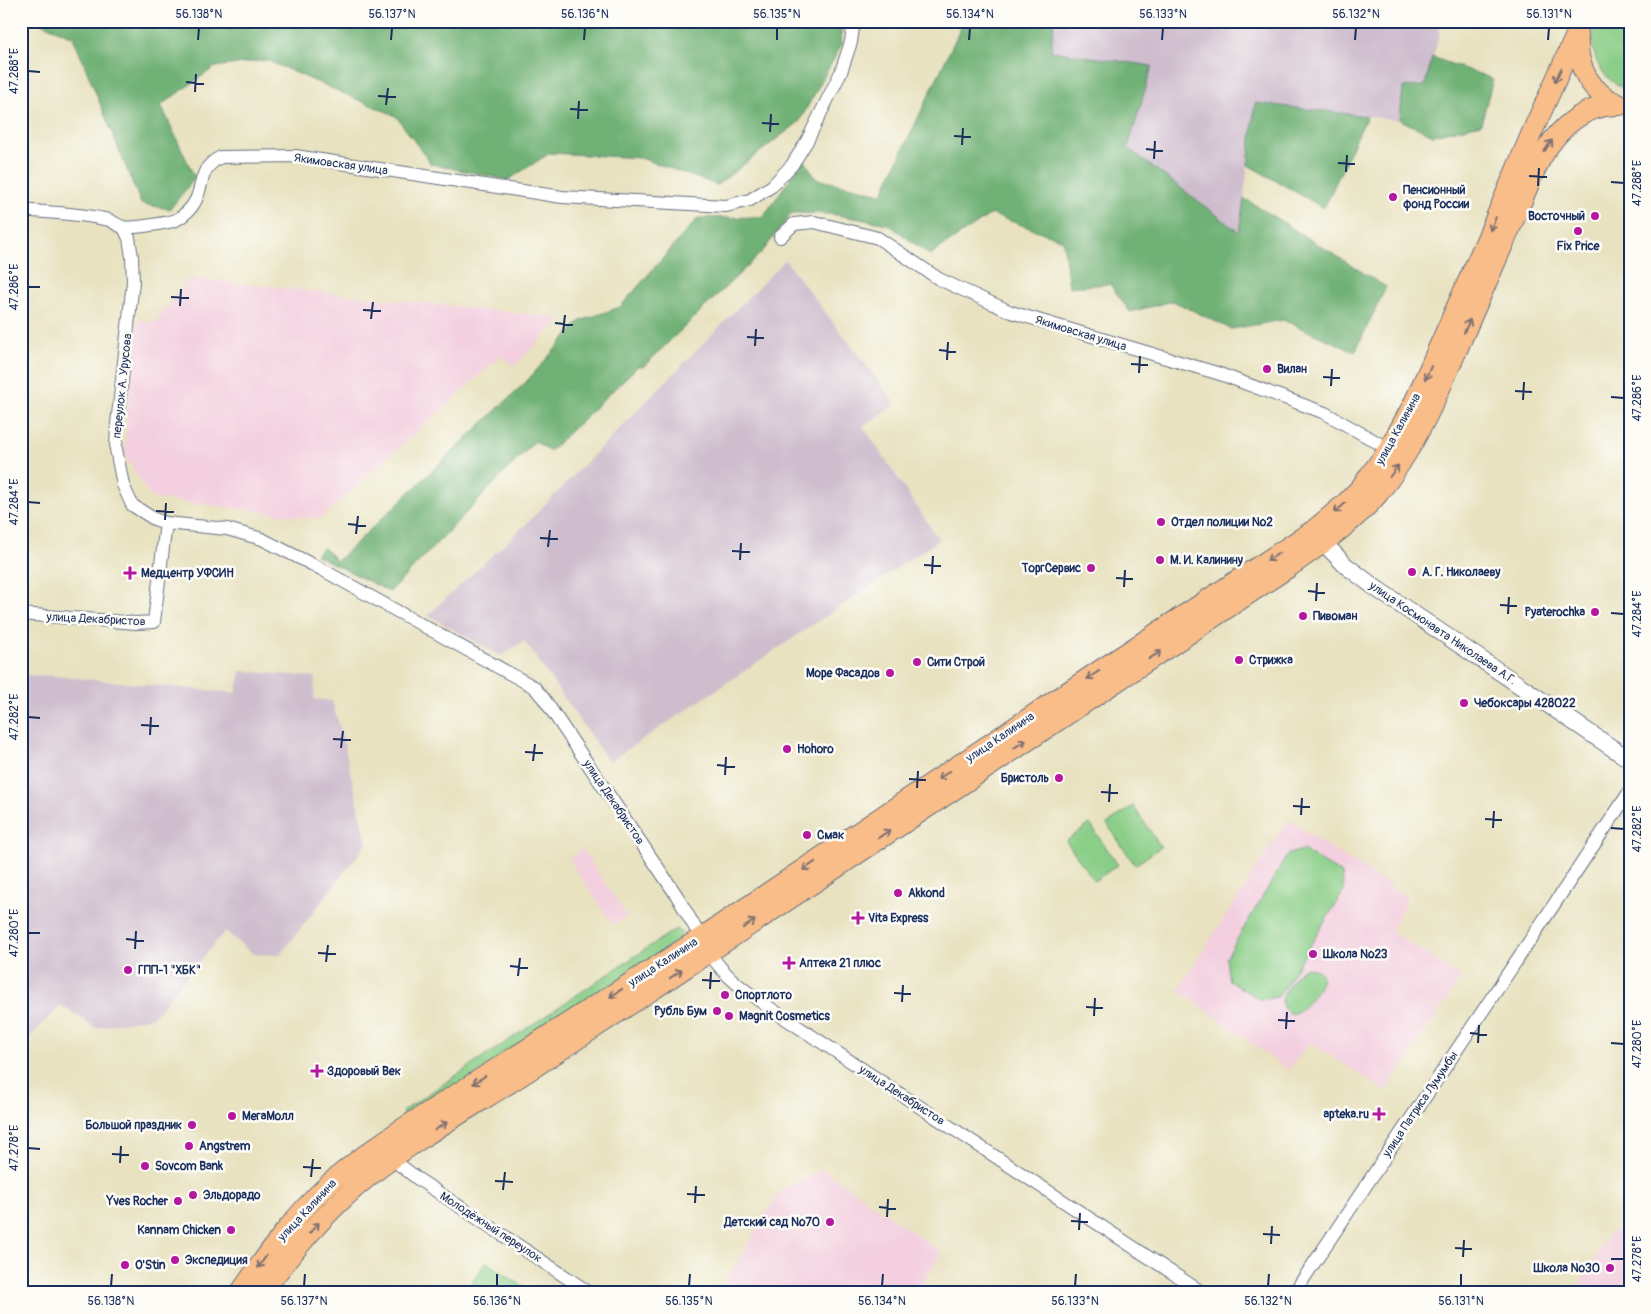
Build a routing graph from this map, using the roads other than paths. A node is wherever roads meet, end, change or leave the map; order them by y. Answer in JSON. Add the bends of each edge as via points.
{"nodes":[{"id":1,"x":854,"y":21,"type":"edge"},
{"id":2,"x":1580,"y":26,"type":"edge"},
{"id":3,"x":1626,"y":107,"type":"edge"},
{"id":4,"x":21,"y":210,"type":"edge"},
{"id":5,"x":124,"y":228,"type":"junction"},
{"id":6,"x":780,"y":236,"type":"dead end"},
{"id":7,"x":1389,"y":449,"type":"junction"},
{"id":8,"x":166,"y":523,"type":"junction"},
{"id":9,"x":1319,"y":537,"type":"junction"},
{"id":10,"x":21,"y":614,"type":"edge"},
{"id":11,"x":1630,"y":760,"type":"edge"},
{"id":12,"x":1630,"y":791,"type":"edge"},
{"id":13,"x":705,"y":945,"type":"junction"},
{"id":14,"x":392,"y":1159,"type":"junction"},
{"id":15,"x":240,"y":1293,"type":"edge"},
{"id":16,"x":262,"y":1293,"type":"edge"},
{"id":17,"x":590,"y":1293,"type":"edge"},
{"id":18,"x":1203,"y":1293,"type":"edge"},
{"id":19,"x":1294,"y":1293,"type":"edge"}],
"edges":[{"from":1,"to":5,"type":"street","name":"Якимовская улица","via":[[841,72],[807,141],[792,165],[772,186],[750,200],[726,206],[562,197],[296,156],[221,157],[205,170],[198,196],[189,210],[177,219]]},
{"from":2,"to":3,"type":"main road","via":[[1578,53],[1584,74],[1610,101]]},
{"from":2,"to":7,"type":"main road","name":"улица Калинина","one_way":true,"via":[[1421,388]]},
{"from":9,"to":3,"type":"main road","name":"улица Калинина","one_way":true,"via":[[1357,516],[1403,460],[1436,398],[1548,146],[1580,115],[1611,104]]},
{"from":4,"to":5,"type":"street","name":"Якимовская улица","via":[[93,217],[112,221]]},
{"from":5,"to":8,"type":"street","name":"переулок А. Урусова","via":[[129,238],[133,282],[117,424],[118,465],[132,504]]},
{"from":6,"to":7,"type":"street","name":"Якимовская улица","via":[[794,224],[814,222],[878,238],[939,279],[1011,312],[1220,374],[1325,413]]},
{"from":7,"to":9,"type":"main road","name":"улица Калинина","one_way":true},
{"from":8,"to":10,"type":"street","name":"улица Декабристов","via":[[154,622]]},
{"from":8,"to":13,"type":"street","name":"улица Декабристов","via":[[248,534],[280,548],[534,687],[652,859]]},
{"from":9,"to":11,"type":"street","name":"улица Космонавта Николаева А.Г.","via":[[1345,564],[1377,589]]},
{"from":9,"to":13,"type":"main road","name":"улица Калинина","via":[[842,862]]},
{"from":12,"to":19,"type":"street","name":"улица Патриса Лумумбы"},
{"from":14,"to":13,"type":"main road","name":"улица Калинина","one_way":true,"via":[[548,1059]]},
{"from":13,"to":15,"type":"main road","name":"улица Калинина","one_way":true,"via":[[398,1131],[357,1161],[300,1214]]},
{"from":13,"to":18,"type":"street","name":"улица Декабристов","via":[[728,977],[780,1015]]},
{"from":16,"to":14,"type":"main road","name":"улица Калинина","one_way":true,"via":[[317,1224]]},
{"from":14,"to":17,"type":"street","name":"Молодёжный переулок"}]}
